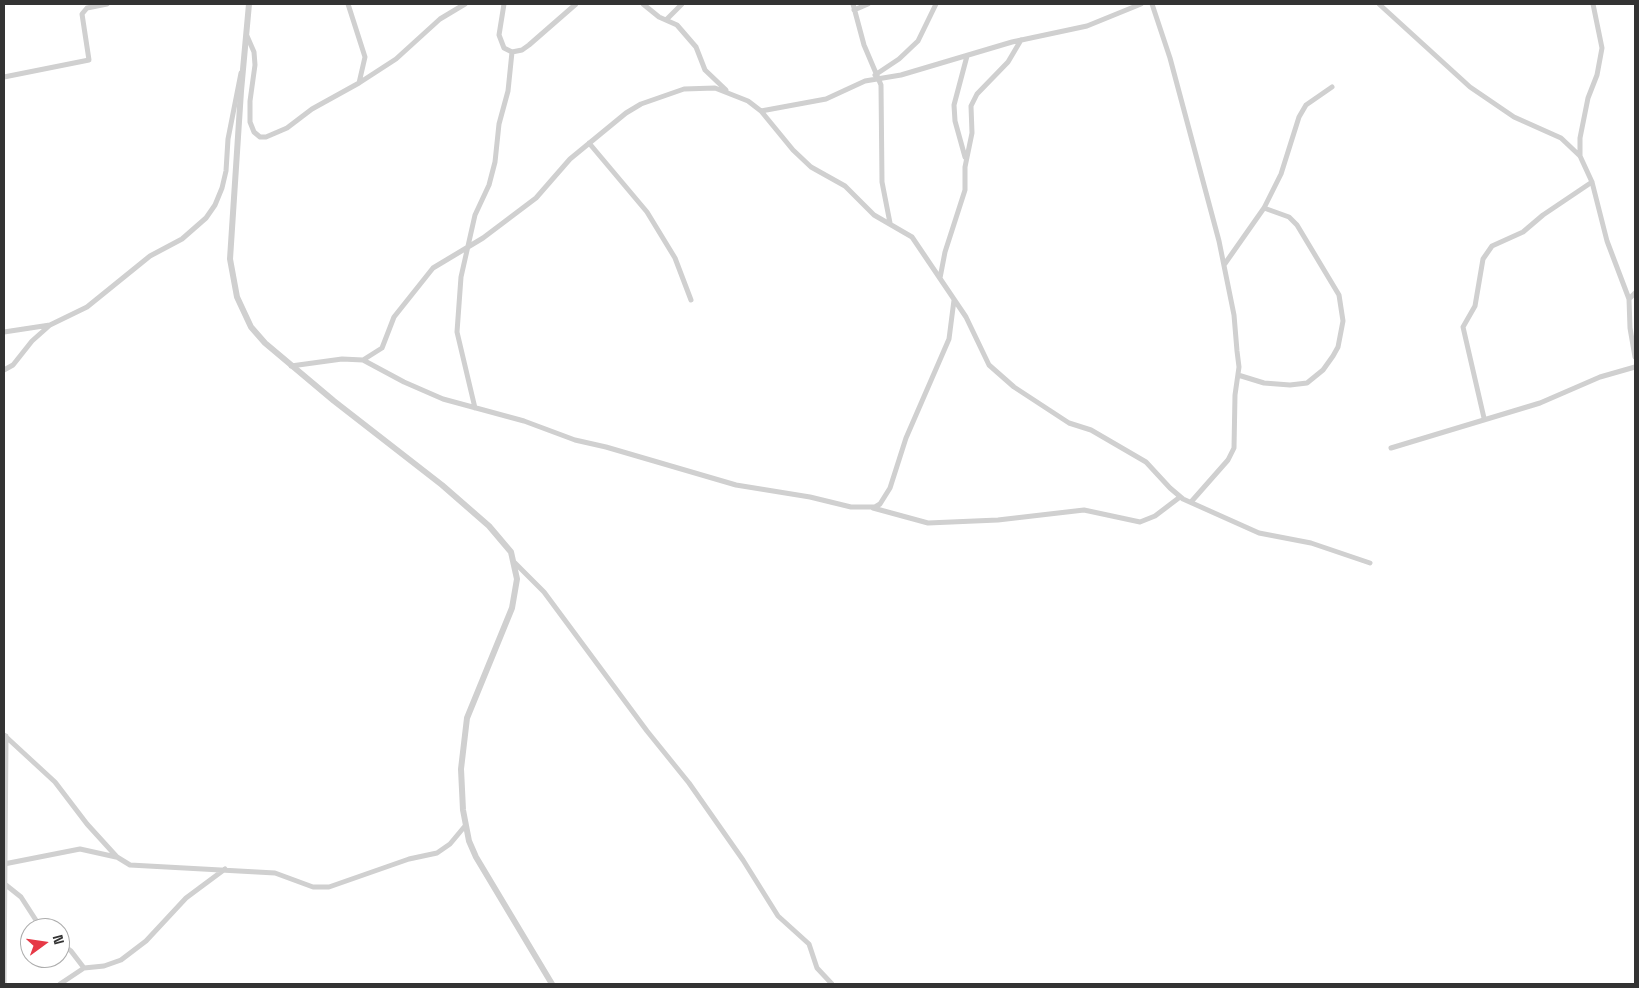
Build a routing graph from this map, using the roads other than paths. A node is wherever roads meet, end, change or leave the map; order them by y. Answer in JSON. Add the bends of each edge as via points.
{"nodes":[{"id":1,"x":107,"y":4,"type":"edge"},
{"id":2,"x":250,"y":4,"type":"edge"},
{"id":3,"x":348,"y":4,"type":"edge"},
{"id":4,"x":464,"y":4,"type":"edge"},
{"id":5,"x":504,"y":4,"type":"edge"},
{"id":6,"x":576,"y":4,"type":"edge"},
{"id":7,"x":643,"y":4,"type":"edge"},
{"id":8,"x":682,"y":4,"type":"edge"},
{"id":9,"x":853,"y":4,"type":"edge"},
{"id":10,"x":868,"y":4,"type":"edge"},
{"id":11,"x":936,"y":4,"type":"edge"},
{"id":12,"x":1141,"y":4,"type":"edge"},
{"id":13,"x":1152,"y":4,"type":"edge"},
{"id":14,"x":1379,"y":4,"type":"edge"},
{"id":15,"x":1592,"y":4,"type":"edge"},
{"id":16,"x":854,"y":10,"type":"junction"},
{"id":17,"x":666,"y":20,"type":"junction"},
{"id":18,"x":247,"y":35,"type":"junction"},
{"id":19,"x":1021,"y":40,"type":"junction"},
{"id":20,"x":512,"y":52,"type":"junction"},
{"id":21,"x":967,"y":56,"type":"junction"},
{"id":22,"x":244,"y":66,"type":"junction"},
{"id":23,"x":878,"y":76,"type":"junction"},
{"id":24,"x":4,"y":77,"type":"edge"},
{"id":25,"x":359,"y":83,"type":"junction"},
{"id":26,"x":1332,"y":86,"type":"dead end"},
{"id":27,"x":733,"y":94,"type":"junction"},
{"id":28,"x":761,"y":110,"type":"junction"},
{"id":29,"x":589,"y":143,"type":"junction"},
{"id":30,"x":1580,"y":156,"type":"junction"},
{"id":31,"x":965,"y":161,"type":"junction"},
{"id":32,"x":1592,"y":182,"type":"junction"},
{"id":33,"x":1264,"y":208,"type":"junction"},
{"id":34,"x":890,"y":223,"type":"junction"},
{"id":35,"x":468,"y":245,"type":"junction"},
{"id":36,"x":1224,"y":265,"type":"junction"},
{"id":37,"x":940,"y":278,"type":"junction"},
{"id":38,"x":1635,"y":293,"type":"edge"},
{"id":39,"x":1629,"y":299,"type":"junction"},
{"id":40,"x":691,"y":300,"type":"dead end"},
{"id":41,"x":954,"y":300,"type":"junction"},
{"id":42,"x":50,"y":324,"type":"junction"},
{"id":43,"x":4,"y":332,"type":"edge"},
{"id":44,"x":1635,"y":357,"type":"edge"},
{"id":45,"x":363,"y":360,"type":"junction"},
{"id":46,"x":291,"y":366,"type":"junction"},
{"id":47,"x":1635,"y":367,"type":"edge"},
{"id":48,"x":4,"y":370,"type":"edge"},
{"id":49,"x":1238,"y":376,"type":"junction"},
{"id":50,"x":475,"y":408,"type":"junction"},
{"id":51,"x":1484,"y":418,"type":"junction"},
{"id":52,"x":1391,"y":448,"type":"dead end"},
{"id":53,"x":1180,"y":497,"type":"junction"},
{"id":54,"x":1191,"y":502,"type":"junction"},
{"id":55,"x":873,"y":508,"type":"junction"},
{"id":56,"x":515,"y":563,"type":"junction"},
{"id":57,"x":1370,"y":563,"type":"dead end"},
{"id":58,"x":5,"y":735,"type":"edge"},
{"id":59,"x":465,"y":826,"type":"junction"},
{"id":60,"x":117,"y":857,"type":"junction"},
{"id":61,"x":4,"y":863,"type":"edge"},
{"id":62,"x":225,"y":869,"type":"junction"},
{"id":63,"x":6,"y":885,"type":"junction"},
{"id":64,"x":34,"y":918,"type":"edge"},
{"id":65,"x":70,"y":949,"type":"edge"},
{"id":66,"x":84,"y":968,"type":"junction"},
{"id":67,"x":4,"y":984,"type":"edge"},
{"id":68,"x":60,"y":984,"type":"edge"},
{"id":69,"x":552,"y":984,"type":"edge"},
{"id":70,"x":832,"y":984,"type":"edge"}],
"edges":[{"from":1,"to":24,"type":"street","via":[[87,8],[82,14],[89,60]]},
{"from":2,"to":18,"type":"street"},
{"from":3,"to":25,"type":"street","via":[[365,57]]},
{"from":4,"to":25,"type":"street","via":[[440,19],[396,59]]},
{"from":5,"to":20,"type":"street","via":[[500,35],[504,48]]},
{"from":6,"to":20,"type":"street","via":[[529,45]]},
{"from":7,"to":17,"type":"street"},
{"from":8,"to":17,"type":"street"},
{"from":9,"to":16,"type":"street"},
{"from":10,"to":16,"type":"street"},
{"from":11,"to":23,"type":"street","via":[[918,41]]},
{"from":12,"to":19,"type":"street","via":[[1087,26]]},
{"from":13,"to":36,"type":"street","via":[[1170,58]]},
{"from":14,"to":30,"type":"street","via":[[1470,86],[1514,117],[1562,138]]},
{"from":15,"to":30,"type":"street","via":[[1602,48],[1588,98]]},
{"from":16,"to":23,"type":"street","via":[[864,46]]},
{"from":17,"to":27,"type":"street","via":[[676,25],[693,43],[711,78]]},
{"from":18,"to":22,"type":"street"},
{"from":18,"to":25,"type":"street","via":[[255,64],[250,122],[260,137],[278,133],[312,109]]},
{"from":19,"to":21,"type":"street"},
{"from":19,"to":31,"type":"street","via":[[1008,62],[972,101],[972,133]]},
{"from":20,"to":35,"type":"street","via":[[493,169],[475,215]]},
{"from":21,"to":23,"type":"street"},
{"from":21,"to":31,"type":"street","via":[[954,105]]},
{"from":22,"to":42,"type":"street","via":[[228,139],[226,171],[211,212],[192,231],[150,256],[86,307]]},
{"from":22,"to":46,"type":"street","via":[[234,180],[231,269],[237,297],[251,327]]},
{"from":23,"to":28,"type":"street","via":[[826,99]]},
{"from":23,"to":34,"type":"street","via":[[882,89],[882,182]]},
{"from":26,"to":33,"type":"street","via":[[1306,105],[1299,117],[1281,174]]},
{"from":27,"to":28,"type":"street"},
{"from":27,"to":29,"type":"street","via":[[700,87],[662,96],[626,113]]},
{"from":28,"to":34,"type":"street","via":[[800,157],[845,186],[874,215]]},
{"from":29,"to":35,"type":"street","via":[[570,159],[536,198],[500,226]]},
{"from":29,"to":40,"type":"street","via":[[647,212],[675,258]]},
{"from":30,"to":32,"type":"street"},
{"from":31,"to":37,"type":"street","via":[[962,202]]},
{"from":32,"to":39,"type":"street","via":[[1608,241]]},
{"from":32,"to":51,"type":"street","via":[[1522,232],[1492,246],[1483,259],[1475,306],[1463,327]]},
{"from":33,"to":36,"type":"street"},
{"from":33,"to":49,"type":"street","via":[[1289,217],[1297,225],[1339,295],[1343,322],[1333,356],[1323,370],[1307,383],[1264,383]]},
{"from":34,"to":37,"type":"street","via":[[912,237]]},
{"from":35,"to":45,"type":"street","via":[[425,276],[394,317],[385,344]]},
{"from":35,"to":50,"type":"street","via":[[461,277],[457,324]]},
{"from":36,"to":49,"type":"street","via":[[1234,315]]},
{"from":37,"to":41,"type":"street"},
{"from":38,"to":39,"type":"street"},
{"from":39,"to":44,"type":"street"},
{"from":41,"to":53,"type":"street","via":[[966,317],[989,365],[999,376],[1061,418],[1092,430],[1146,462]]},
{"from":41,"to":55,"type":"street","via":[[949,339],[906,438],[890,488],[879,505]]},
{"from":42,"to":43,"type":"street"},
{"from":42,"to":48,"type":"street","via":[[13,365]]},
{"from":45,"to":46,"type":"street"},
{"from":45,"to":50,"type":"street","via":[[423,391]]},
{"from":46,"to":56,"type":"street","via":[[489,526],[508,546]]},
{"from":47,"to":51,"type":"street","via":[[1540,403]]},
{"from":49,"to":54,"type":"street","via":[[1234,448],[1228,460]]},
{"from":50,"to":55,"type":"street","via":[[736,485],[810,496],[851,507]]},
{"from":51,"to":52,"type":"street"},
{"from":53,"to":54,"type":"street"},
{"from":53,"to":55,"type":"street","via":[[1155,516],[1140,522],[1084,510],[928,524]]},
{"from":54,"to":57,"type":"street","via":[[1259,533],[1311,542]]},
{"from":56,"to":59,"type":"street","via":[[516,591],[512,608],[467,718],[461,769]]},
{"from":56,"to":70,"type":"street","via":[[544,592],[689,783],[778,916],[809,944],[817,968]]},
{"from":58,"to":60,"type":"street","via":[[55,782],[82,819]]},
{"from":58,"to":61,"type":"street"},
{"from":59,"to":62,"type":"street","via":[[450,844],[437,853],[329,887],[313,887],[275,873]]},
{"from":59,"to":69,"type":"street","via":[[476,857]]},
{"from":60,"to":61,"type":"street","via":[[80,849]]},
{"from":60,"to":62,"type":"street","via":[[137,866]]},
{"from":61,"to":63,"type":"street"},
{"from":62,"to":66,"type":"street","via":[[186,898],[146,941],[121,960]]},
{"from":63,"to":64,"type":"street","via":[[21,897]]},
{"from":63,"to":67,"type":"street"},
{"from":65,"to":66,"type":"street"},
{"from":66,"to":68,"type":"street"}]}
